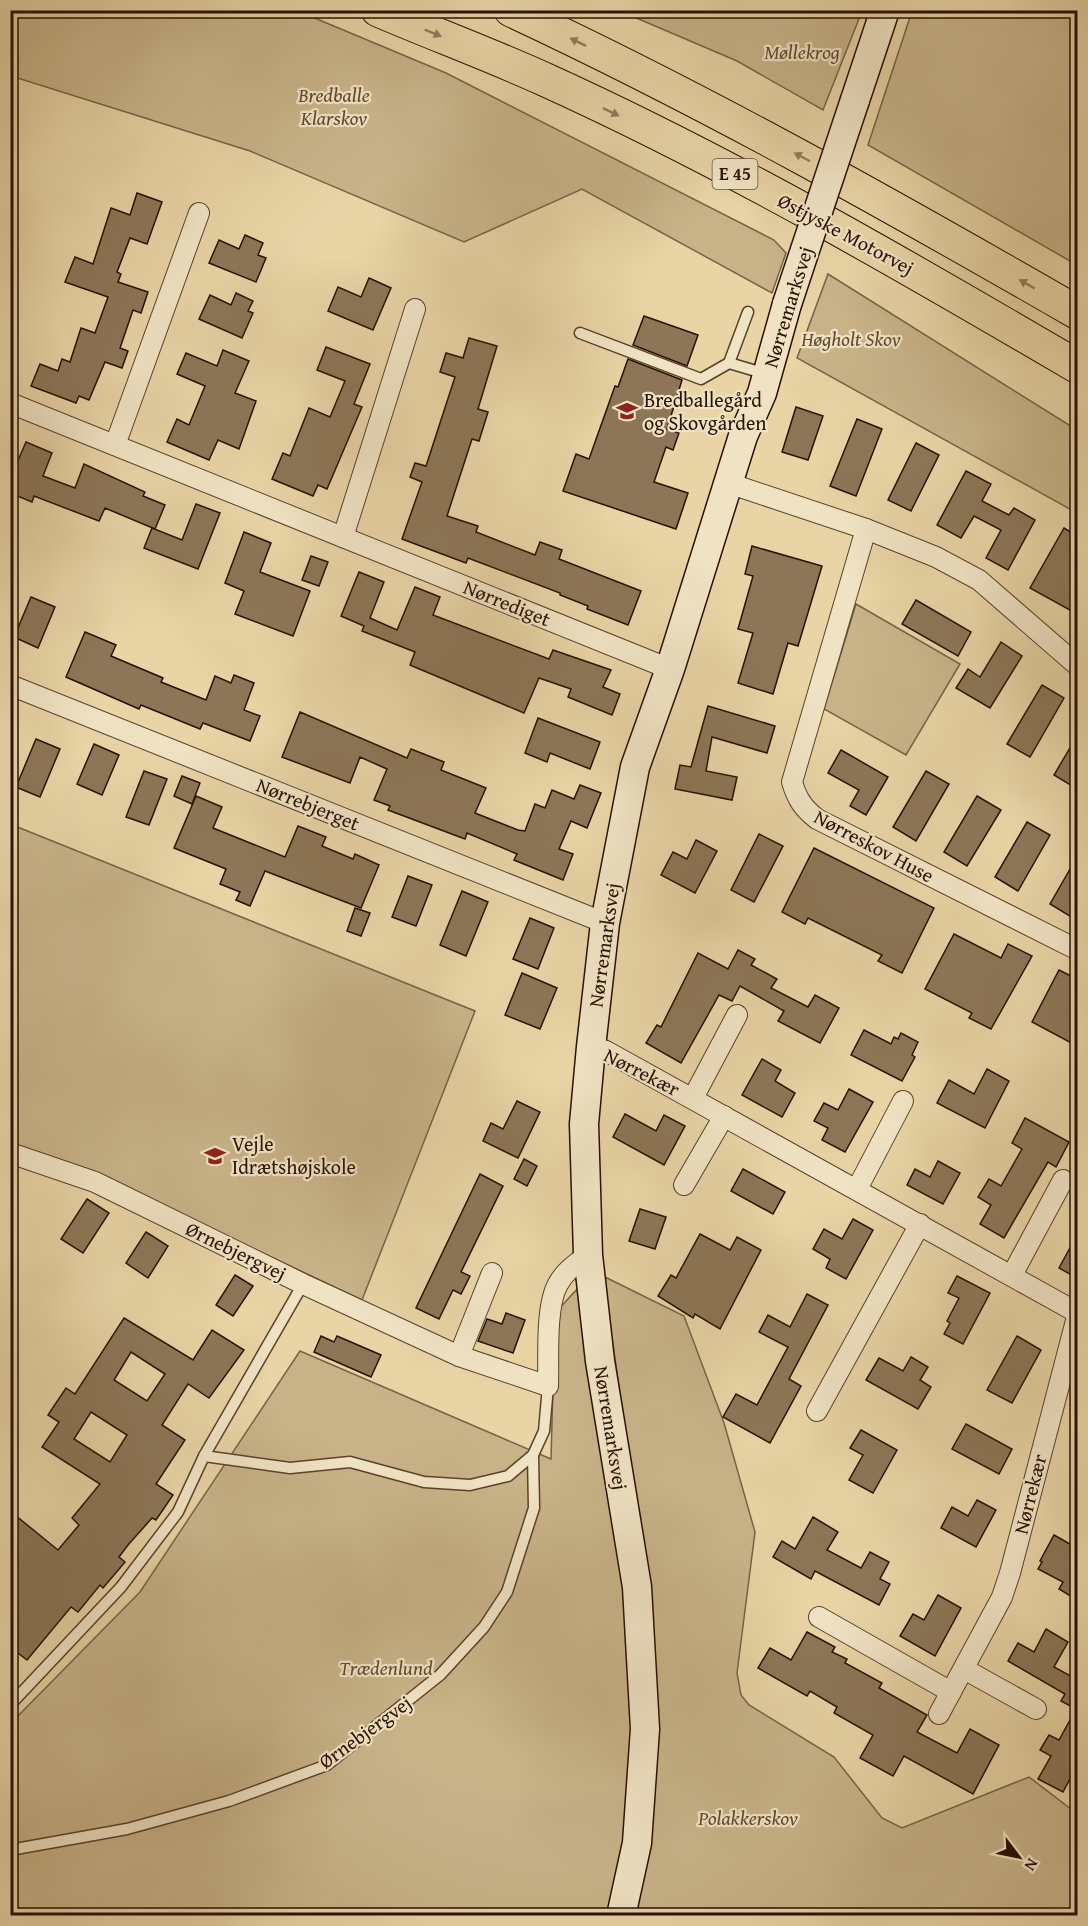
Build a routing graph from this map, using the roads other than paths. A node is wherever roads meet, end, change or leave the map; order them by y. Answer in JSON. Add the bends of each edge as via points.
{"nodes":[{"id":1,"x":378,"y":10,"type":"edge"},
{"id":2,"x":511,"y":10,"type":"edge"},
{"id":3,"x":885,"y":10,"type":"edge"},
{"id":4,"x":199,"y":213,"type":"dead end"},
{"id":5,"x":920,"y":274,"type":"junction"},
{"id":6,"x":415,"y":309,"type":"dead end"},
{"id":7,"x":748,"y":312,"type":"dead end"},
{"id":8,"x":1077,"y":313,"type":"edge"},
{"id":9,"x":580,"y":333,"type":"dead end"},
{"id":10,"x":729,"y":363,"type":"junction"},
{"id":11,"x":1077,"y":367,"type":"edge"},
{"id":12,"x":768,"y":375,"type":"junction"},
{"id":13,"x":1077,"y":391,"type":"edge"},
{"id":14,"x":10,"y":404,"type":"edge"},
{"id":15,"x":115,"y":445,"type":"junction"},
{"id":16,"x":728,"y":483,"type":"junction"},
{"id":17,"x":866,"y":529,"type":"junction"},
{"id":18,"x":343,"y":537,"type":"junction"},
{"id":19,"x":1077,"y":666,"type":"edge"},
{"id":20,"x":670,"y":669,"type":"junction"},
{"id":21,"x":10,"y":685,"type":"edge"},
{"id":22,"x":605,"y":922,"type":"junction"},
{"id":23,"x":1077,"y":950,"type":"edge"},
{"id":24,"x":737,"y":1015,"type":"dead end"},
{"id":25,"x":591,"y":1047,"type":"junction"},
{"id":26,"x":693,"y":1098,"type":"junction"},
{"id":27,"x":903,"y":1101,"type":"dead end"},
{"id":28,"x":724,"y":1116,"type":"junction"},
{"id":29,"x":10,"y":1153,"type":"edge"},
{"id":30,"x":1063,"y":1180,"type":"dead end"},
{"id":31,"x":684,"y":1185,"type":"dead end"},
{"id":32,"x":857,"y":1189,"type":"junction"},
{"id":33,"x":920,"y":1224,"type":"junction"},
{"id":34,"x":588,"y":1255,"type":"junction"},
{"id":35,"x":492,"y":1273,"type":"dead end"},
{"id":36,"x":1012,"y":1275,"type":"junction"},
{"id":37,"x":303,"y":1284,"type":"junction"},
{"id":38,"x":459,"y":1356,"type":"junction"},
{"id":39,"x":548,"y":1386,"type":"junction"},
{"id":40,"x":816,"y":1411,"type":"dead end"},
{"id":41,"x":533,"y":1455,"type":"junction"},
{"id":42,"x":204,"y":1456,"type":"junction"},
{"id":43,"x":819,"y":1617,"type":"dead end"},
{"id":44,"x":964,"y":1669,"type":"junction"},
{"id":45,"x":951,"y":1692,"type":"junction"},
{"id":46,"x":10,"y":1705,"type":"edge"},
{"id":47,"x":1036,"y":1708,"type":"dead end"},
{"id":48,"x":939,"y":1714,"type":"dead end"},
{"id":49,"x":10,"y":1850,"type":"edge"},
{"id":50,"x":621,"y":1916,"type":"edge"}],
"edges":[{"from":1,"to":5,"type":"highway","name":"Østjyske Motorvej","number":"E 45","one_way":true,"via":[[546,80],[704,157]]},
{"from":8,"to":2,"type":"highway","number":"E 45","one_way":true,"via":[[721,113]]},
{"from":3,"to":12,"type":"street","name":"Nørremarksvej","bridge":true,"via":[[787,304]]},
{"from":4,"to":15,"type":"street"},
{"from":5,"to":11,"type":"highway","name":"Østjyske Motorvej","number":"E 45"},
{"from":5,"to":13,"type":"highway"},
{"from":6,"to":18,"type":"street"},
{"from":7,"to":10,"type":"lane"},
{"from":9,"to":10,"type":"lane","via":[[701,379]]},
{"from":10,"to":12,"type":"lane"},
{"from":12,"to":16,"type":"street","name":"Nørremarksvej"},
{"from":14,"to":15,"type":"street","name":"Nørrediget"},
{"from":15,"to":18,"type":"street","name":"Nørrediget"},
{"from":16,"to":17,"type":"street"},
{"from":16,"to":20,"type":"street","name":"Nørremarksvej"},
{"from":17,"to":19,"type":"street","via":[[936,557],[979,580]]},
{"from":17,"to":23,"type":"street","name":"Nørreskov Huse","via":[[792,782],[797,797],[817,819]]},
{"from":18,"to":20,"type":"street","name":"Nørrediget"},
{"from":20,"to":22,"type":"street","name":"Nørremarksvej","via":[[635,767]]},
{"from":21,"to":22,"type":"street","name":"Nørrebjerget"},
{"from":22,"to":25,"type":"street","name":"Nørremarksvej"},
{"from":24,"to":26,"type":"street","name":"Nørrekær"},
{"from":25,"to":26,"type":"street","name":"Nørrekær"},
{"from":25,"to":34,"type":"street","name":"Nørremarksvej","via":[[584,1124]]},
{"from":26,"to":28,"type":"street","name":"Nørrekær"},
{"from":27,"to":32,"type":"street"},
{"from":28,"to":31,"type":"street"},
{"from":28,"to":32,"type":"street","name":"Nørrekær"},
{"from":29,"to":37,"type":"street","name":"Ørnebjergvej","via":[[95,1182]]},
{"from":30,"to":36,"type":"street"},
{"from":32,"to":33,"type":"street","name":"Nørrekær"},
{"from":33,"to":36,"type":"street","name":"Nørrekær"},
{"from":33,"to":40,"type":"street"},
{"from":34,"to":39,"type":"street","name":"Ørnebjergvej","via":[[567,1271],[557,1285],[552,1302]]},
{"from":34,"to":50,"type":"street","name":"Nørremarksvej","via":[[600,1361],[638,1587],[642,1638],[645,1729],[637,1843]]},
{"from":35,"to":38,"type":"street"},
{"from":36,"to":44,"type":"street","name":"Nørrekær","via":[[1077,1313],[1010,1573]]},
{"from":37,"to":38,"type":"street","name":"Ørnebjergvej"},
{"from":37,"to":42,"type":"lane"},
{"from":38,"to":39,"type":"street","name":"Ørnebjergvej"},
{"from":39,"to":41,"type":"lane","name":"Ørnebjergvej","via":[[544,1431]]},
{"from":41,"to":42,"type":"lane","name":"Ørnebjergvej","via":[[508,1476],[470,1485],[424,1482],[350,1462],[291,1468]]},
{"from":41,"to":49,"type":"lane","name":"Ørnebjergvej","via":[[534,1508],[520,1558],[507,1592],[484,1627],[440,1675],[327,1766],[229,1801],[127,1829]]},
{"from":42,"to":46,"type":"lane","via":[[178,1512],[121,1587]]},
{"from":43,"to":45,"type":"street"},
{"from":44,"to":45,"type":"street","name":"Nørrekær"},
{"from":44,"to":47,"type":"street"},
{"from":45,"to":48,"type":"street","name":"Nørrekær"}]}
